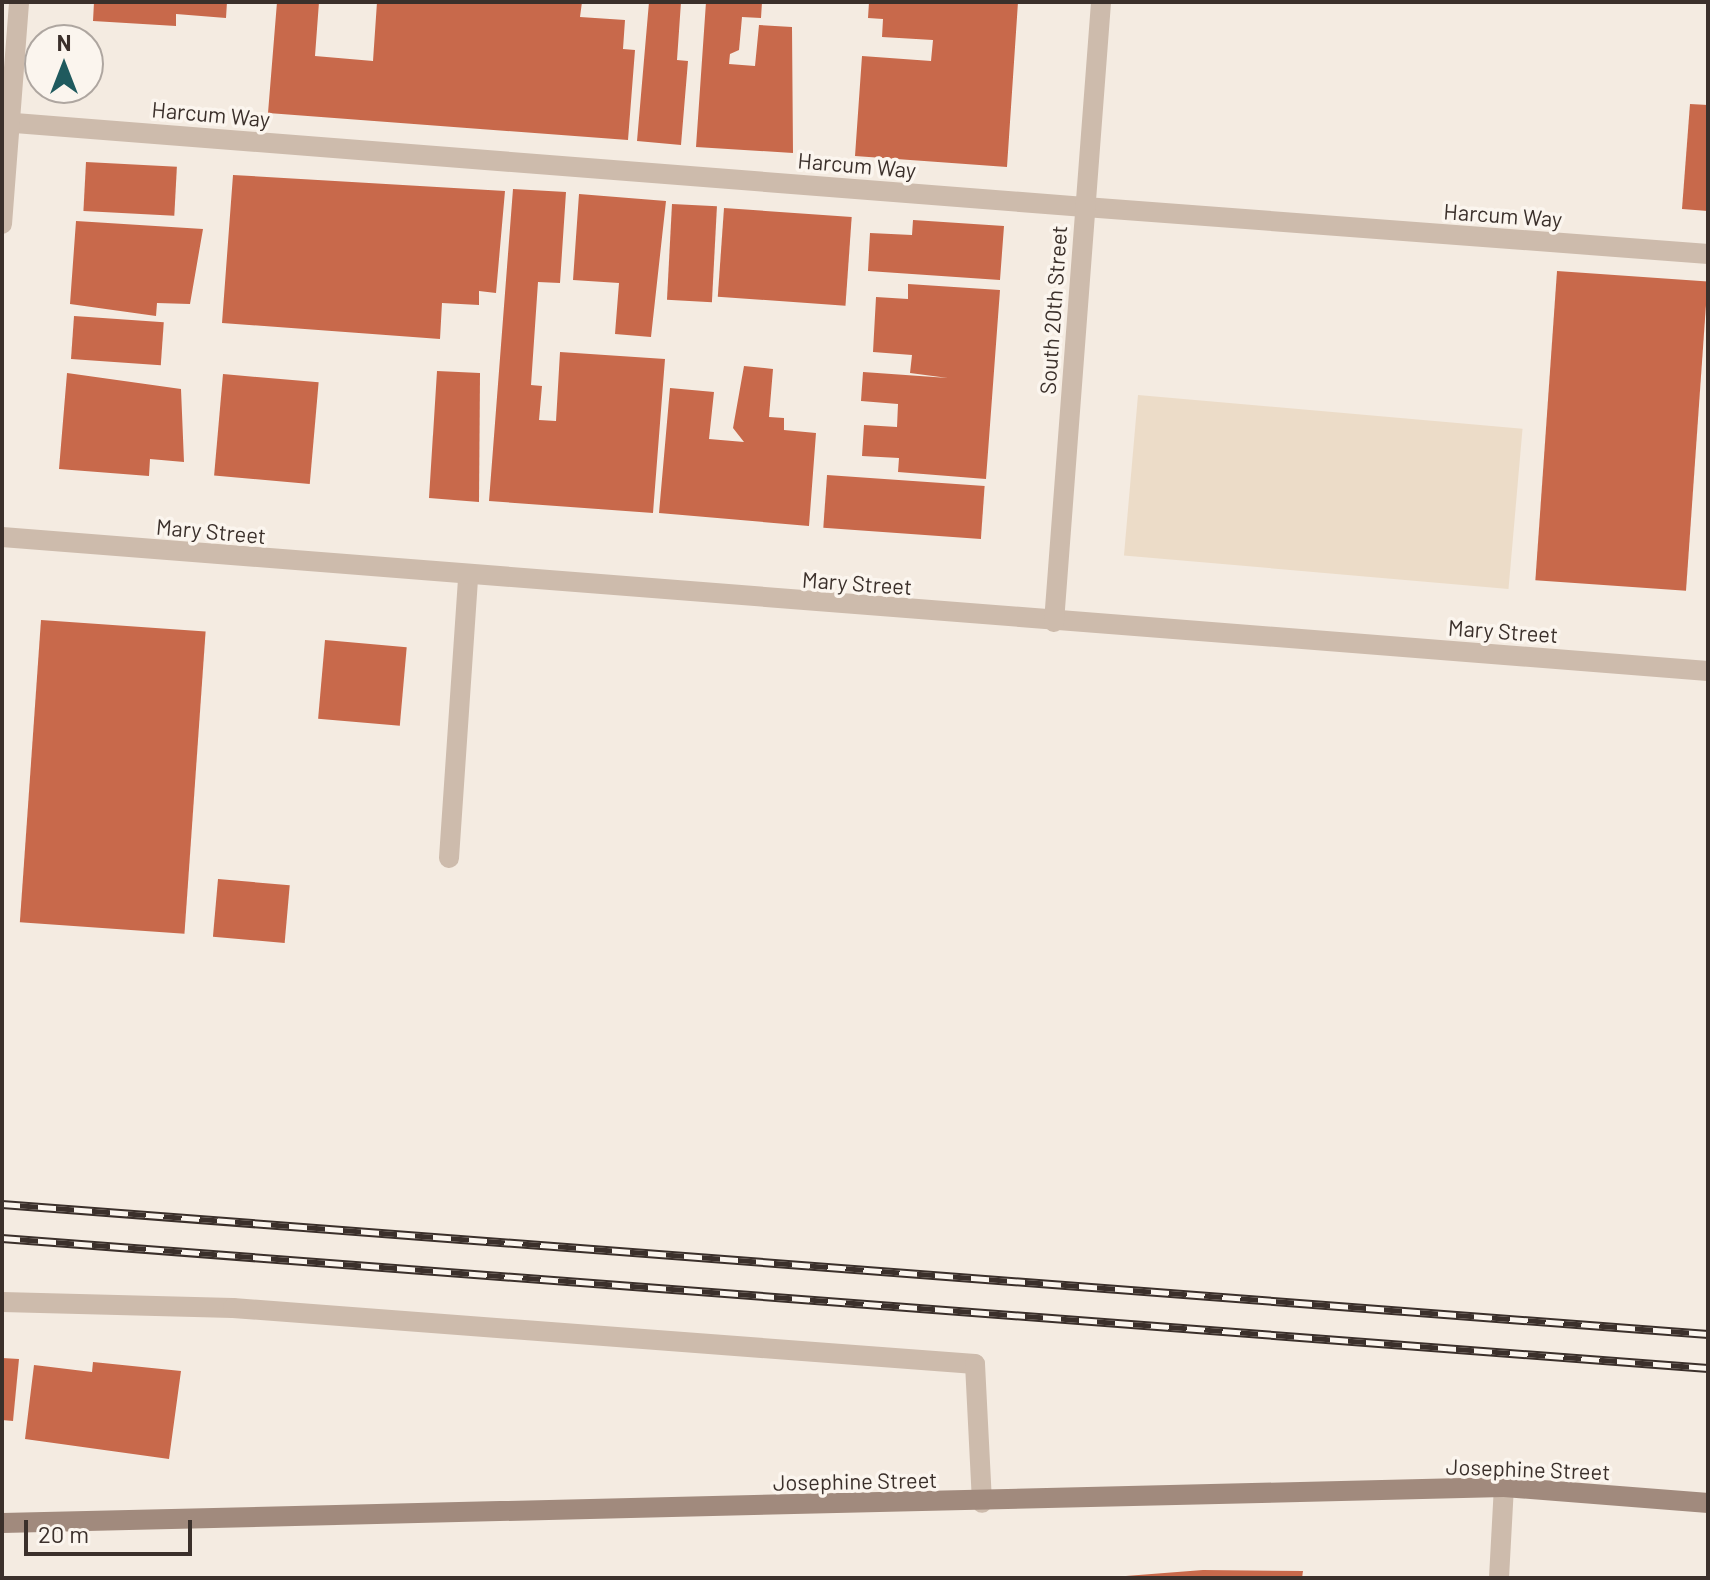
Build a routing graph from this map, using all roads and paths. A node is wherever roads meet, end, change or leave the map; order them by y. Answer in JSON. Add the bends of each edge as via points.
{"nodes":[{"id":1,"x":19,"y":2,"type":"edge"},
{"id":2,"x":1101,"y":2,"type":"edge"},
{"id":3,"x":6,"y":122,"type":"edge"},
{"id":4,"x":1085,"y":207,"type":"junction"},
{"id":5,"x":2,"y":224,"type":"edge"},
{"id":6,"x":1708,"y":254,"type":"edge"},
{"id":7,"x":2,"y":537,"type":"edge"},
{"id":8,"x":468,"y":578,"type":"junction"},
{"id":9,"x":1054,"y":622,"type":"junction"},
{"id":10,"x":1708,"y":671,"type":"edge"},
{"id":11,"x":449,"y":858,"type":"dead end"},
{"id":12,"x":2,"y":1302,"type":"edge"},
{"id":13,"x":1504,"y":1487,"type":"junction"},
{"id":14,"x":982,"y":1503,"type":"junction"},
{"id":15,"x":1708,"y":1503,"type":"edge"},
{"id":16,"x":2,"y":1523,"type":"edge"},
{"id":17,"x":1499,"y":1578,"type":"edge"}],
"edges":[{"from":1,"to":3,"type":"street"},
{"from":2,"to":4,"type":"street","name":"South 20th Street"},
{"from":3,"to":4,"type":"street","name":"Harcum Way"},
{"from":3,"to":5,"type":"street"},
{"from":4,"to":6,"type":"street","name":"Harcum Way"},
{"from":4,"to":9,"type":"street","name":"South 20th Street"},
{"from":7,"to":8,"type":"street","name":"Mary Street"},
{"from":8,"to":9,"type":"street","name":"Mary Street"},
{"from":8,"to":11,"type":"street"},
{"from":9,"to":10,"type":"street","name":"Mary Street"},
{"from":12,"to":14,"type":"street","via":[[233,1308],[975,1364]]},
{"from":13,"to":14,"type":"street","name":"Josephine Street"},
{"from":13,"to":15,"type":"street","name":"Josephine Street"},
{"from":13,"to":17,"type":"street"},
{"from":14,"to":16,"type":"street","name":"Josephine Street"}]}
